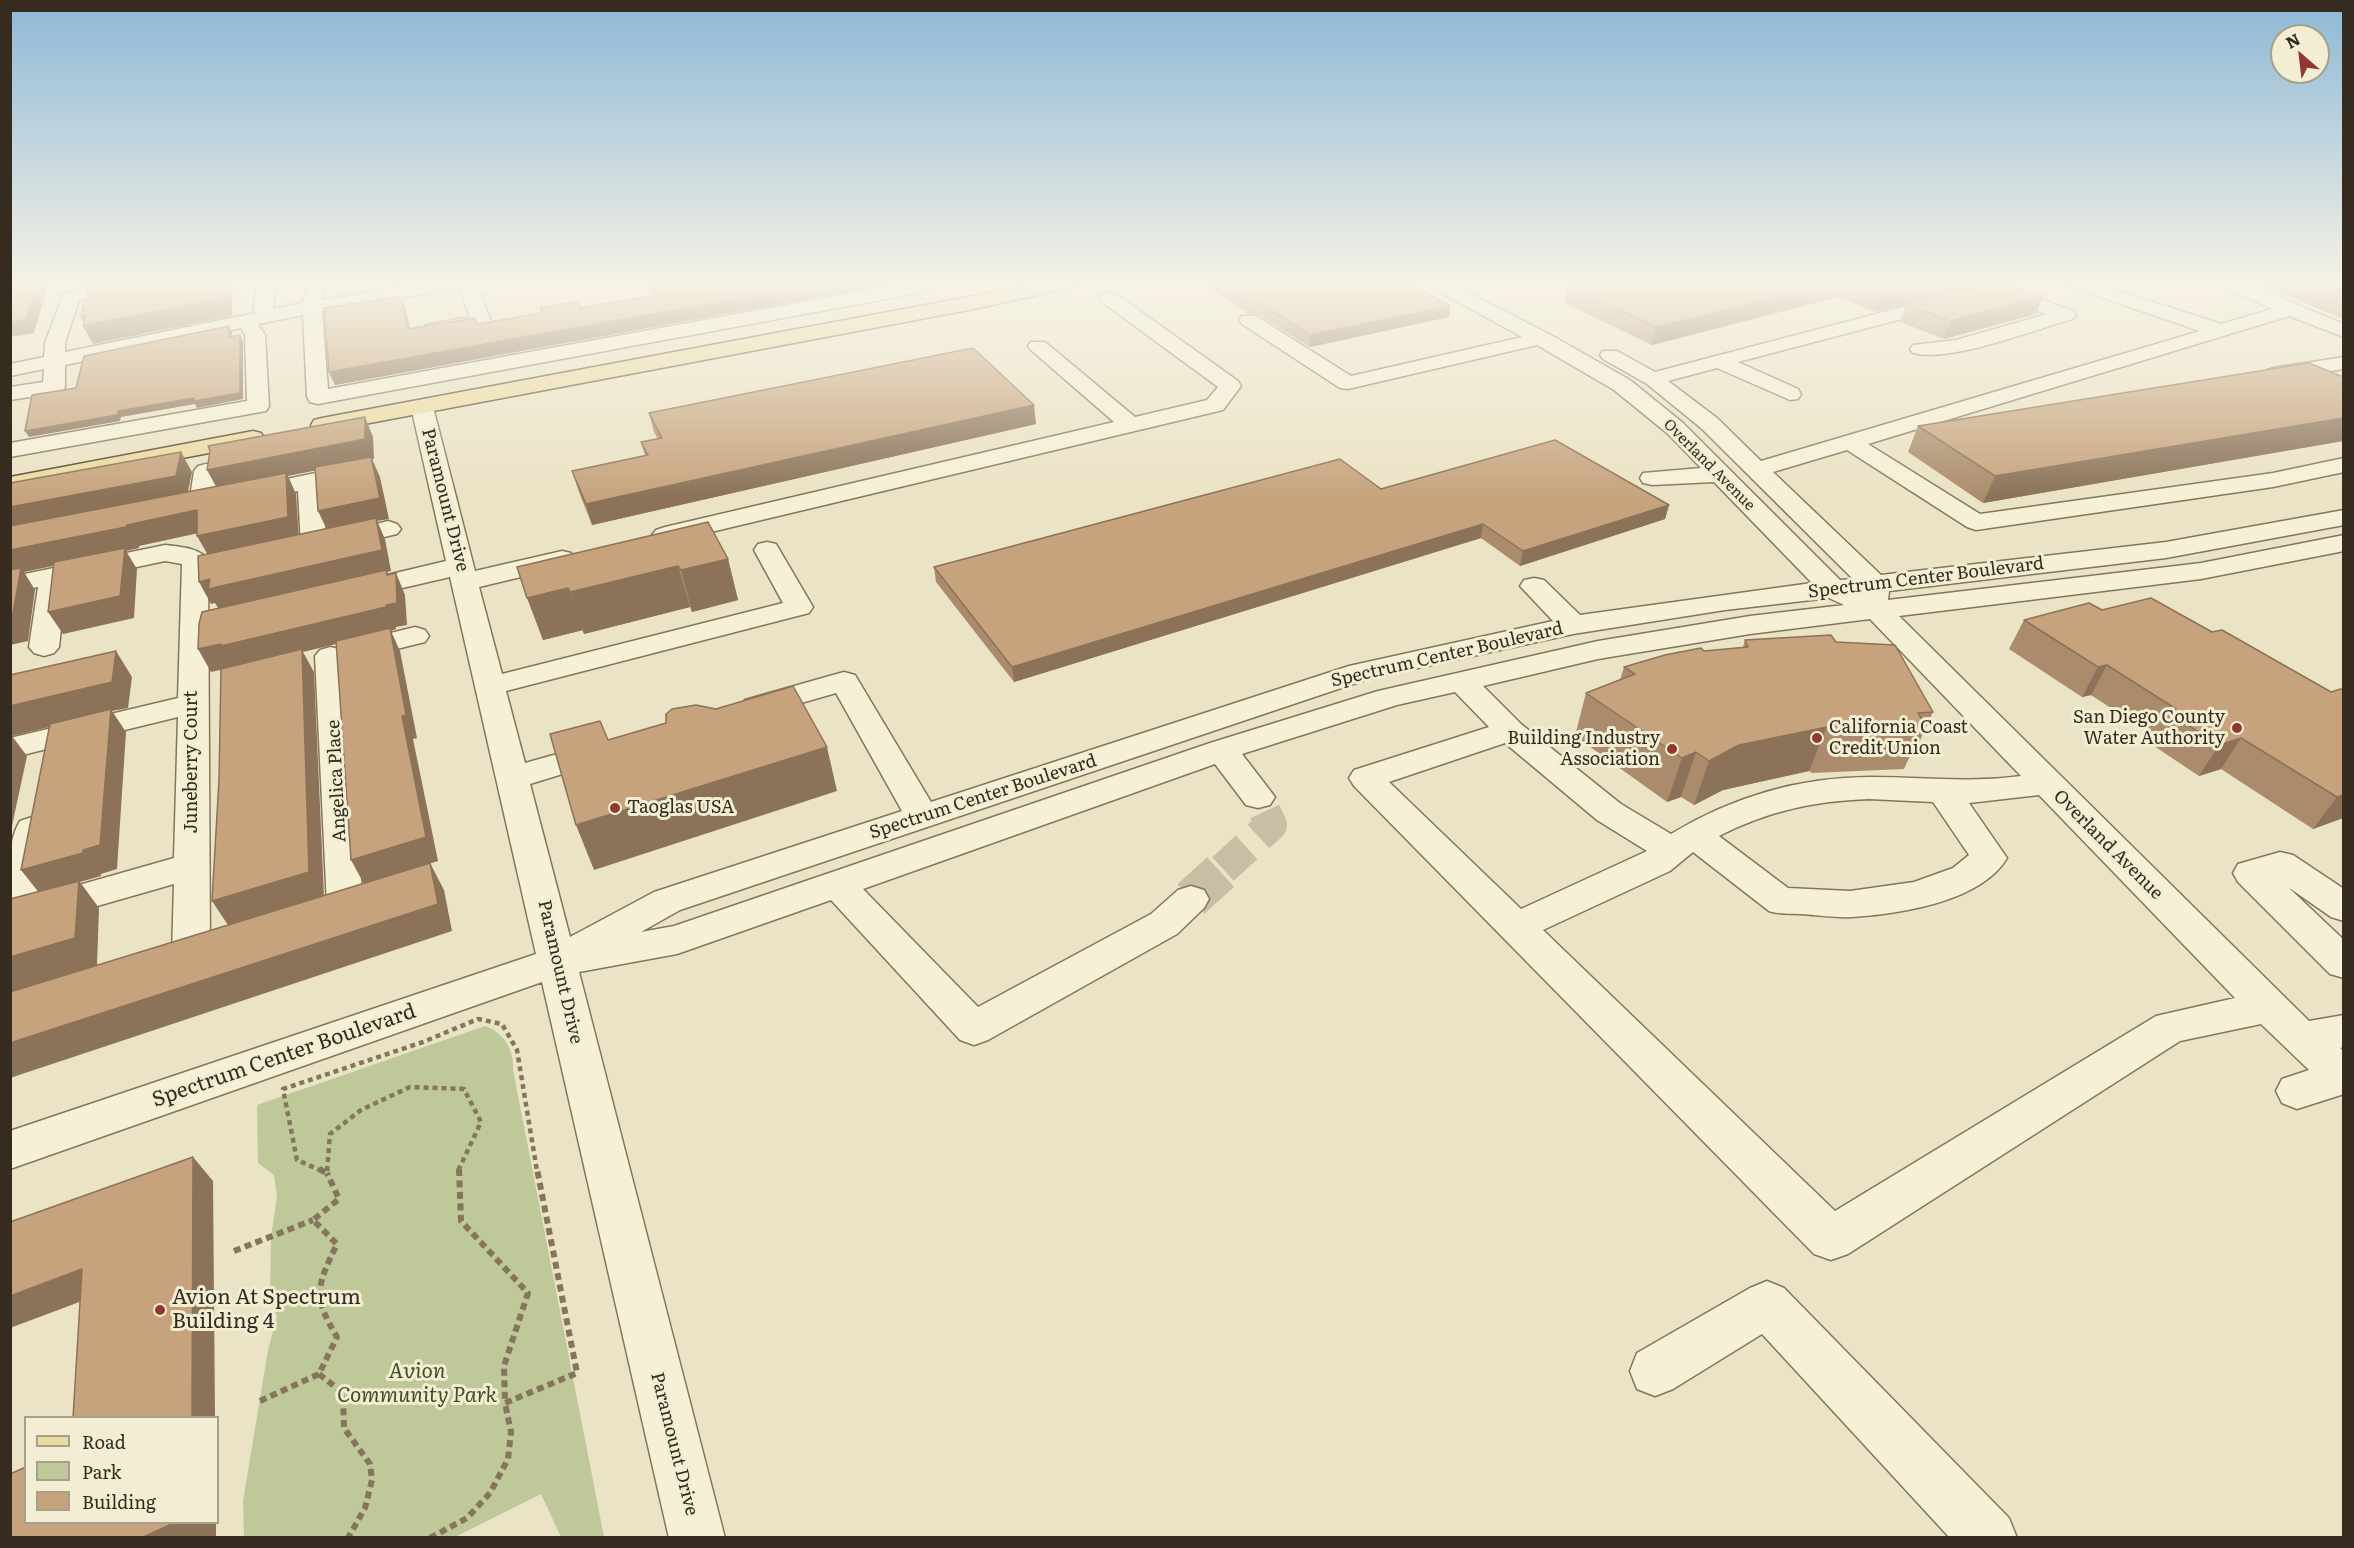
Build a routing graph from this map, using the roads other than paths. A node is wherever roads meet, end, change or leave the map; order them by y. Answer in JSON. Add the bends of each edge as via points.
{"nodes":[{"id":1,"x":56,"y":354,"type":"edge"},
{"id":2,"x":88,"y":354,"type":"edge"},
{"id":3,"x":256,"y":354,"type":"edge"},
{"id":4,"x":316,"y":354,"type":"edge"},
{"id":5,"x":435,"y":354,"type":"edge"},
{"id":6,"x":549,"y":354,"type":"edge"},
{"id":7,"x":696,"y":354,"type":"edge"},
{"id":8,"x":1048,"y":354,"type":"edge"},
{"id":9,"x":1186,"y":354,"type":"edge"},
{"id":10,"x":1302,"y":354,"type":"edge"},
{"id":11,"x":1472,"y":354,"type":"edge"},
{"id":12,"x":1570,"y":354,"type":"edge"},
{"id":13,"x":1609,"y":354,"type":"edge"},
{"id":14,"x":1743,"y":354,"type":"edge"},
{"id":15,"x":2144,"y":354,"type":"edge"},
{"id":16,"x":56,"y":361,"type":"junction"},
{"id":17,"x":1719,"y":361,"type":"junction"},
{"id":18,"x":2343,"y":363,"type":"edge"},
{"id":19,"x":10,"y":370,"type":"edge"},
{"id":20,"x":2298,"y":370,"type":"junction"},
{"id":21,"x":440,"y":374,"type":"junction"},
{"id":22,"x":2249,"y":377,"type":"edge"},
{"id":23,"x":1651,"y":379,"type":"junction"},
{"id":24,"x":2330,"y":385,"type":"edge"},
{"id":25,"x":10,"y":394,"type":"edge"},
{"id":26,"x":1790,"y":394,"type":"dead end"},
{"id":27,"x":422,"y":406,"type":"junction"},
{"id":28,"x":2009,"y":416,"type":"edge"},
{"id":29,"x":1918,"y":422,"type":"junction"},
{"id":30,"x":1131,"y":425,"type":"junction"},
{"id":31,"x":300,"y":429,"type":"edge"},
{"id":32,"x":277,"y":434,"type":"edge"},
{"id":33,"x":1851,"y":443,"type":"junction"},
{"id":34,"x":10,"y":450,"type":"edge"},
{"id":35,"x":2343,"y":465,"type":"edge"},
{"id":36,"x":375,"y":468,"type":"edge"},
{"id":37,"x":1756,"y":470,"type":"junction"},
{"id":38,"x":206,"y":471,"type":"edge"},
{"id":39,"x":1719,"y":474,"type":"junction"},
{"id":40,"x":1652,"y":478,"type":"dead end"},
{"id":41,"x":2273,"y":480,"type":"junction"},
{"id":42,"x":309,"y":481,"type":"junction"},
{"id":43,"x":10,"y":484,"type":"edge"},
{"id":44,"x":2343,"y":516,"type":"edge"},
{"id":45,"x":387,"y":529,"type":"dead end"},
{"id":46,"x":2341,"y":536,"type":"edge"},
{"id":47,"x":648,"y":539,"type":"edge"},
{"id":48,"x":767,"y":550,"type":"dead end"},
{"id":49,"x":580,"y":555,"type":"edge"},
{"id":50,"x":463,"y":574,"type":"junction"},
{"id":51,"x":53,"y":576,"type":"junction"},
{"id":52,"x":2128,"y":580,"type":"junction"},
{"id":53,"x":10,"y":585,"type":"edge"},
{"id":54,"x":1534,"y":586,"type":"dead end"},
{"id":55,"x":1834,"y":590,"type":"junction"},
{"id":56,"x":331,"y":597,"type":"edge"},
{"id":57,"x":1876,"y":597,"type":"junction"},
{"id":58,"x":2156,"y":601,"type":"edge"},
{"id":59,"x":1573,"y":625,"type":"junction"},
{"id":60,"x":415,"y":636,"type":"dead end"},
{"id":61,"x":44,"y":647,"type":"dead end"},
{"id":62,"x":226,"y":681,"type":"edge"},
{"id":63,"x":1461,"y":681,"type":"junction"},
{"id":64,"x":490,"y":686,"type":"junction"},
{"id":65,"x":192,"y":697,"type":"junction"},
{"id":66,"x":731,"y":714,"type":"edge"},
{"id":67,"x":1510,"y":731,"type":"junction"},
{"id":68,"x":50,"y":738,"type":"junction"},
{"id":69,"x":629,"y":744,"type":"edge"},
{"id":70,"x":10,"y":748,"type":"edge"},
{"id":71,"x":1221,"y":750,"type":"junction"},
{"id":72,"x":512,"y":778,"type":"junction"},
{"id":73,"x":2047,"y":783,"type":"junction"},
{"id":74,"x":1943,"y":791,"type":"junction"},
{"id":75,"x":1258,"y":797,"type":"tunnel mouth"},
{"id":76,"x":923,"y":817,"type":"junction"},
{"id":77,"x":1684,"y":843,"type":"junction"},
{"id":78,"x":191,"y":866,"type":"junction"},
{"id":79,"x":837,"y":884,"type":"junction"},
{"id":80,"x":1191,"y":899,"type":"tunnel mouth"},
{"id":81,"x":344,"y":906,"type":"edge"},
{"id":82,"x":2343,"y":908,"type":"edge"},
{"id":83,"x":13,"y":918,"type":"edge"},
{"id":84,"x":1516,"y":927,"type":"junction"},
{"id":85,"x":191,"y":954,"type":"edge"},
{"id":86,"x":557,"y":962,"type":"junction"},
{"id":87,"x":2343,"y":964,"type":"edge"},
{"id":88,"x":2269,"y":1007,"type":"junction"},
{"id":89,"x":2343,"y":1031,"type":"edge"},
{"id":90,"x":2301,"y":1039,"type":"junction"},
{"id":91,"x":2343,"y":1076,"type":"edge"},
{"id":92,"x":2297,"y":1090,"type":"dead end"},
{"id":93,"x":10,"y":1150,"type":"edge"},
{"id":94,"x":1655,"y":1371,"type":"dead end"},
{"id":95,"x":697,"y":1538,"type":"edge"},
{"id":96,"x":1989,"y":1538,"type":"edge"}],
"edges":[{"from":1,"to":16,"type":"street"},
{"from":2,"to":16,"type":"street"},
{"from":3,"to":34,"type":"street","via":[[258,406]]},
{"from":4,"to":21,"type":"street","via":[[318,397]]},
{"from":5,"to":21,"type":"street"},
{"from":6,"to":21,"type":"street"},
{"from":7,"to":27,"type":"main road"},
{"from":8,"to":30,"type":"street"},
{"from":9,"to":30,"type":"street","via":[[1230,386],[1215,405]]},
{"from":10,"to":11,"type":"street","via":[[1348,383]]},
{"from":12,"to":39,"type":"street","name":"Overland Avenue","via":[[1622,385],[1676,428]]},
{"from":13,"to":23,"type":"street","name":"Overland Avenue"},
{"from":14,"to":17,"type":"street"},
{"from":15,"to":29,"type":"street"},
{"from":16,"to":19,"type":"street"},
{"from":16,"to":25,"type":"street","via":[[54,387]]},
{"from":17,"to":23,"type":"street"},
{"from":17,"to":26,"type":"street"},
{"from":18,"to":20,"type":"street"},
{"from":20,"to":22,"type":"street"},
{"from":20,"to":24,"type":"street"},
{"from":23,"to":37,"type":"street","name":"Overland Avenue","via":[[1709,423]]},
{"from":27,"to":31,"type":"main road"},
{"from":27,"to":50,"type":"street","name":"Paramount Drive"},
{"from":28,"to":29,"type":"street"},
{"from":29,"to":33,"type":"street"},
{"from":30,"to":47,"type":"street"},
{"from":32,"to":43,"type":"main road"},
{"from":33,"to":37,"type":"street"},
{"from":33,"to":41,"type":"street","via":[[1976,522]]},
{"from":35,"to":41,"type":"street"},
{"from":36,"to":42,"type":"street"},
{"from":37,"to":57,"type":"street","name":"Overland Avenue"},
{"from":38,"to":42,"type":"street","via":[[190,505]]},
{"from":39,"to":40,"type":"street"},
{"from":39,"to":55,"type":"street","name":"Overland Avenue"},
{"from":41,"to":44,"type":"street"},
{"from":42,"to":45,"type":"street","via":[[303,547]]},
{"from":44,"to":57,"type":"street","name":"Spectrum Center Boulevard","via":[[2166,550]]},
{"from":46,"to":52,"type":"street","name":"Spectrum Center Boulevard","via":[[2201,571]]},
{"from":48,"to":64,"type":"street","via":[[799,607]]},
{"from":49,"to":50,"type":"street"},
{"from":50,"to":56,"type":"street"},
{"from":50,"to":64,"type":"street","name":"Paramount Drive"},
{"from":51,"to":53,"type":"street"},
{"from":51,"to":61,"type":"street"},
{"from":51,"to":65,"type":"street","name":"Juneberry Court","via":[[165,553],[182,555],[205,568],[204,625]]},
{"from":52,"to":57,"type":"street","name":"Spectrum Center Boulevard"},
{"from":52,"to":58,"type":"street"},
{"from":54,"to":59,"type":"street"},
{"from":55,"to":57,"type":"street","name":"Overland Avenue"},
{"from":55,"to":59,"type":"street","name":"Spectrum Center Boulevard"},
{"from":57,"to":63,"type":"street","name":"Spectrum Center Boulevard","via":[[1750,625],[1598,650]]},
{"from":57,"to":73,"type":"street","name":"Overland Avenue"},
{"from":59,"to":76,"type":"street","name":"Spectrum Center Boulevard","via":[[1360,672]]},
{"from":60,"to":81,"type":"street","name":"Angelica Place","via":[[319,659]]},
{"from":62,"to":65,"type":"street"},
{"from":63,"to":67,"type":"street"},
{"from":63,"to":71,"type":"street","name":"Spectrum Center Boulevard","via":[[1389,698]]},
{"from":64,"to":72,"type":"street","name":"Paramount Drive"},
{"from":65,"to":68,"type":"street"},
{"from":65,"to":78,"type":"street","name":"Juneberry Court"},
{"from":66,"to":76,"type":"street","via":[[844,681]]},
{"from":67,"to":77,"type":"street","via":[[1609,812]]},
{"from":67,"to":84,"type":"street","via":[[1366,778]]},
{"from":68,"to":70,"type":"street"},
{"from":68,"to":83,"type":"street"},
{"from":69,"to":72,"type":"street"},
{"from":71,"to":75,"type":"street"},
{"from":71,"to":79,"type":"street","name":"Spectrum Center Boulevard"},
{"from":72,"to":86,"type":"street","name":"Paramount Drive"},
{"from":73,"to":74,"type":"street","via":[[1961,793]]},
{"from":73,"to":88,"type":"street","name":"Overland Avenue"},
{"from":74,"to":77,"type":"street","via":[[1866,788],[1767,801],[1727,815]]},
{"from":74,"to":77,"type":"street","via":[[1989,858],[1966,877],[1918,895],[1850,904],[1782,902]]},
{"from":76,"to":86,"type":"street","name":"Spectrum Center Boulevard","via":[[667,901]]},
{"from":77,"to":84,"type":"street","via":[[1657,862]]},
{"from":78,"to":83,"type":"street"},
{"from":78,"to":85,"type":"street","name":"Juneberry Court"},
{"from":79,"to":80,"type":"street","via":[[974,1029],[1164,924]]},
{"from":79,"to":86,"type":"street","name":"Spectrum Center Boulevard","via":[[677,940]]},
{"from":82,"to":87,"type":"street","via":[[2280,864],[2251,873]]},
{"from":84,"to":88,"type":"street","via":[[1831,1239],[2170,1027]]},
{"from":86,"to":93,"type":"street","name":"Spectrum Center Boulevard"},
{"from":86,"to":95,"type":"street","name":"Paramount Drive"},
{"from":88,"to":90,"type":"street","name":"Overland Avenue"},
{"from":89,"to":90,"type":"street"},
{"from":90,"to":91,"type":"street","name":"Overland Avenue"},
{"from":91,"to":92,"type":"street"},
{"from":94,"to":96,"type":"street","via":[[1767,1304]]}]}
